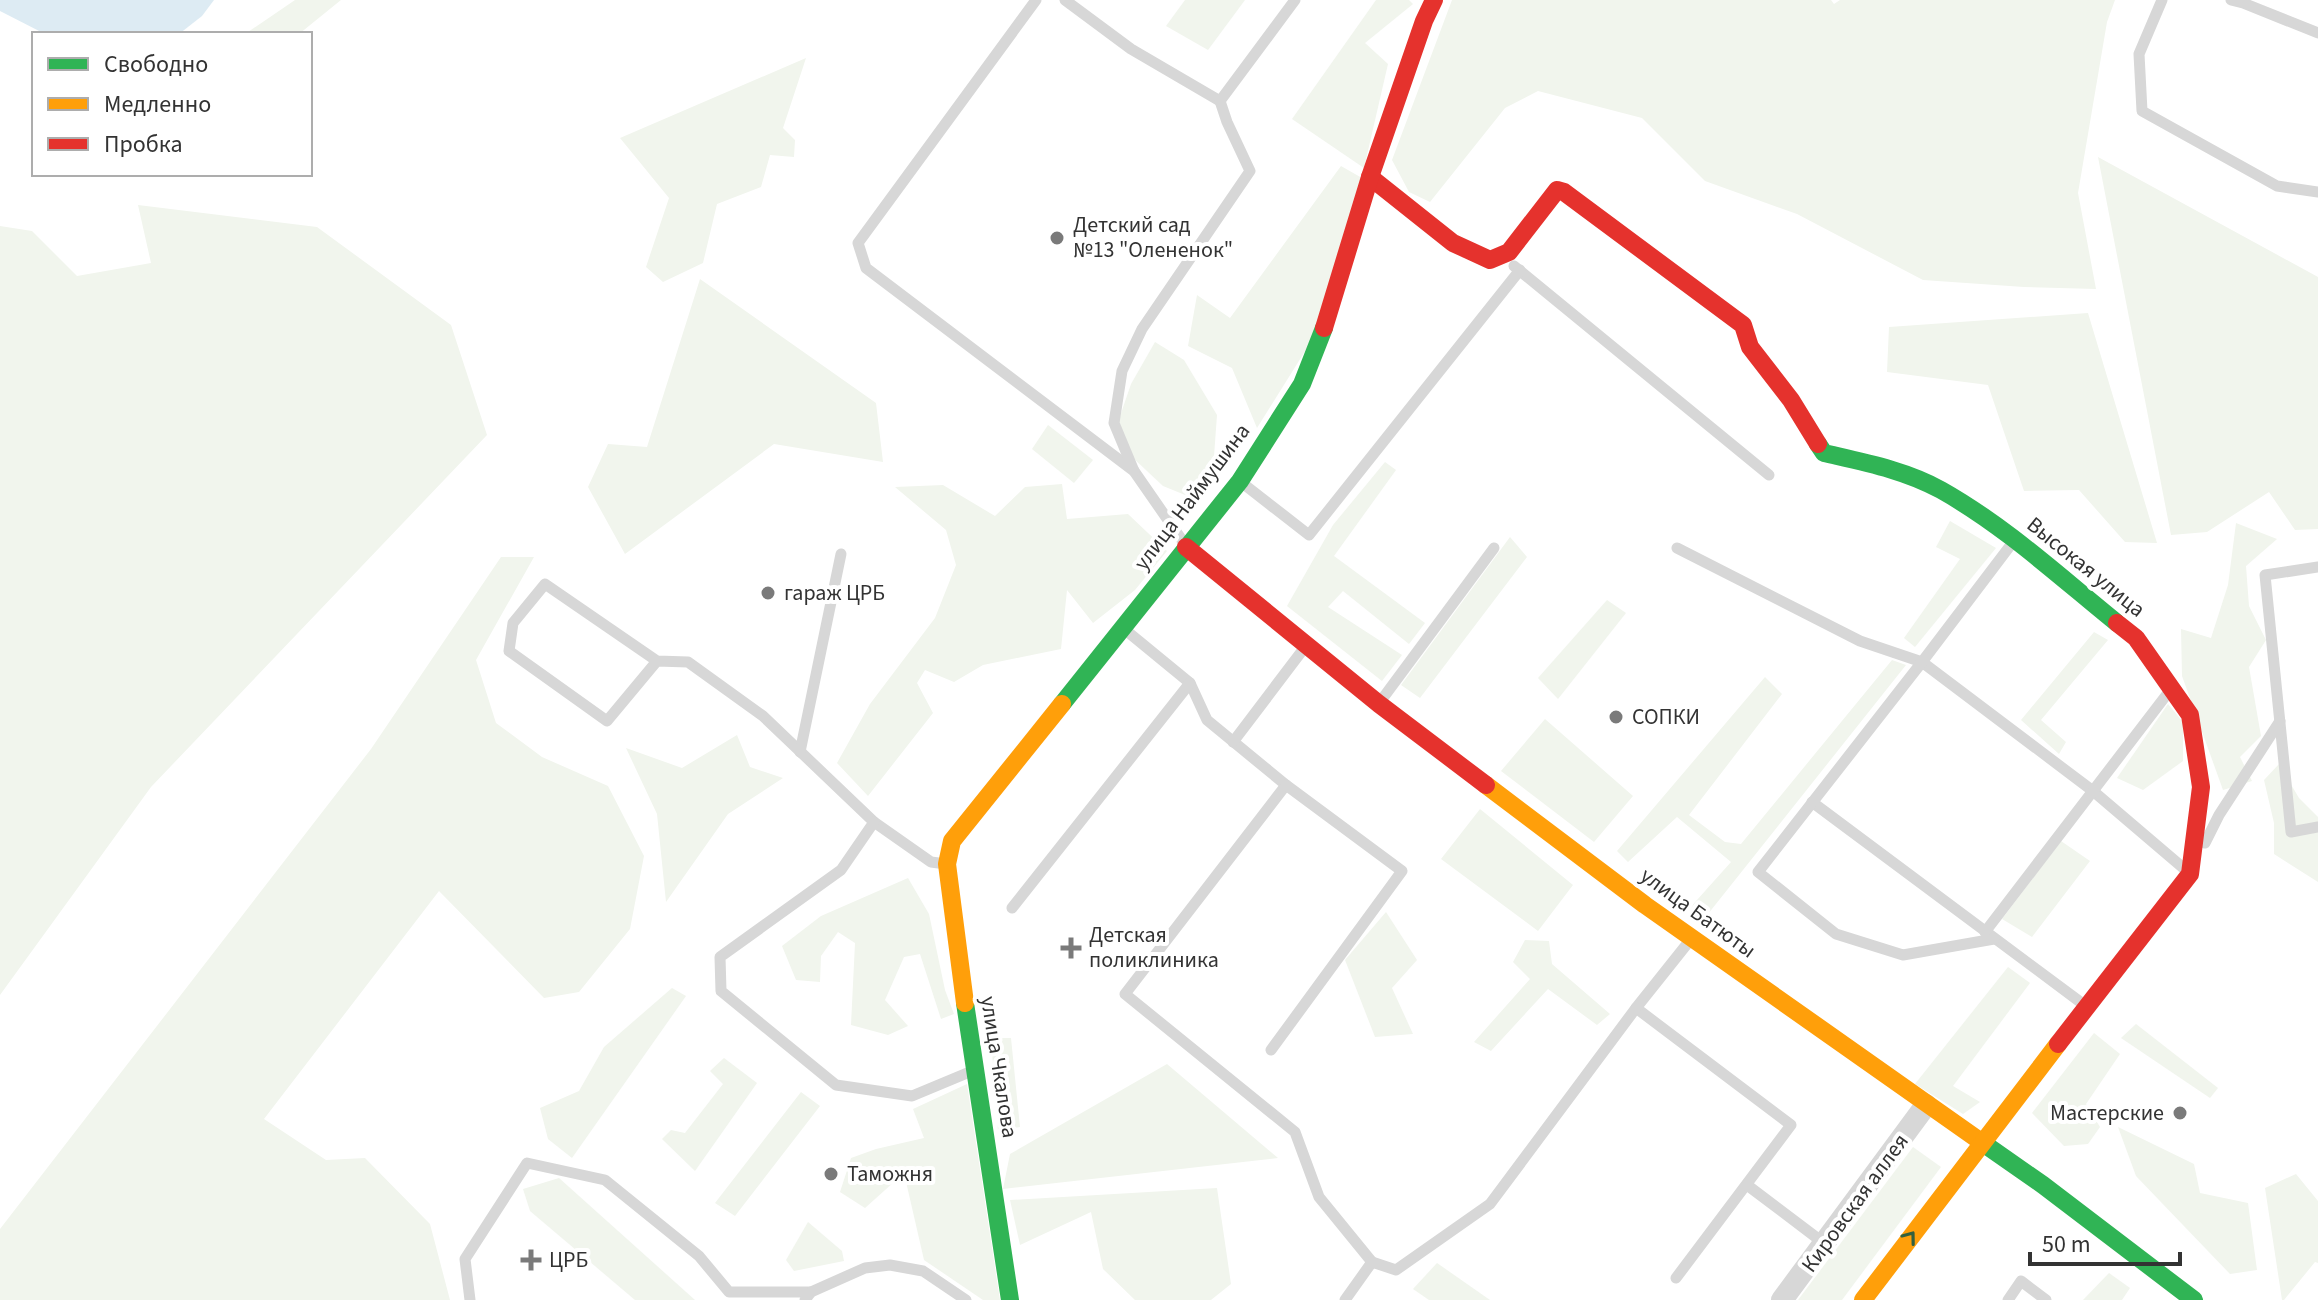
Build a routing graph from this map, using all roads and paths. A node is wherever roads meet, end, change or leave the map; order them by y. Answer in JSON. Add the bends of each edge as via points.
{"nodes":[{"id":1,"x":1036,"y":0,"type":"edge"},
{"id":2,"x":1065,"y":0,"type":"edge"},
{"id":3,"x":1295,"y":0,"type":"edge"},
{"id":4,"x":1434,"y":0,"type":"edge"},
{"id":5,"x":2162,"y":0,"type":"edge"},
{"id":6,"x":2240,"y":1,"type":"edge"},
{"id":7,"x":2318,"y":33,"type":"edge"},
{"id":8,"x":1220,"y":101,"type":"junction"},
{"id":9,"x":1370,"y":177,"type":"junction"},
{"id":10,"x":2318,"y":192,"type":"edge"},
{"id":11,"x":1501,"y":255,"type":"junction"},
{"id":12,"x":1520,"y":270,"type":"junction"},
{"id":13,"x":1134,"y":471,"type":"junction"},
{"id":14,"x":1769,"y":475,"type":"dead end"},
{"id":15,"x":1240,"y":481,"type":"junction"},
{"id":16,"x":2014,"y":540,"type":"junction"},
{"id":17,"x":1186,"y":547,"type":"junction"},
{"id":18,"x":1494,"y":548,"type":"dead end"},
{"id":19,"x":1677,"y":548,"type":"dead end"},
{"id":20,"x":841,"y":554,"type":"dead end"},
{"id":21,"x":2318,"y":567,"type":"edge"},
{"id":22,"x":1123,"y":628,"type":"junction"},
{"id":23,"x":1307,"y":645,"type":"junction"},
{"id":24,"x":657,"y":661,"type":"junction"},
{"id":25,"x":1922,"y":662,"type":"junction"},
{"id":26,"x":1190,"y":683,"type":"junction"},
{"id":27,"x":2171,"y":689,"type":"junction"},
{"id":28,"x":1379,"y":704,"type":"junction"},
{"id":29,"x":2280,"y":721,"type":"junction"},
{"id":30,"x":1233,"y":742,"type":"junction"},
{"id":31,"x":800,"y":752,"type":"junction"},
{"id":32,"x":1286,"y":785,"type":"junction"},
{"id":33,"x":2093,"y":791,"type":"junction"},
{"id":34,"x":1812,"y":802,"type":"junction"},
{"id":35,"x":874,"y":822,"type":"junction"},
{"id":36,"x":2318,"y":827,"type":"edge"},
{"id":37,"x":952,"y":841,"type":"joint"},
{"id":38,"x":947,"y":864,"type":"junction"},
{"id":39,"x":2190,"y":874,"type":"junction"},
{"id":40,"x":1012,"y":908,"type":"dead end"},
{"id":41,"x":1990,"y":935,"type":"junction"},
{"id":42,"x":1691,"y":938,"type":"junction"},
{"id":43,"x":2087,"y":1007,"type":"junction"},
{"id":44,"x":1636,"y":1008,"type":"junction"},
{"id":45,"x":1271,"y":1050,"type":"dead end"},
{"id":46,"x":975,"y":1069,"type":"junction"},
{"id":47,"x":1926,"y":1105,"type":"junction"},
{"id":48,"x":1981,"y":1142,"type":"junction"},
{"id":49,"x":1747,"y":1185,"type":"junction"},
{"id":50,"x":1825,"y":1244,"type":"junction"},
{"id":51,"x":1372,"y":1262,"type":"junction"},
{"id":52,"x":1676,"y":1278,"type":"dead end"},
{"id":53,"x":808,"y":1296,"type":"edge"},
{"id":54,"x":1872,"y":1297,"type":"edge"},
{"id":55,"x":470,"y":1300,"type":"edge"},
{"id":56,"x":966,"y":1300,"type":"edge"},
{"id":57,"x":1010,"y":1300,"type":"edge"},
{"id":58,"x":1345,"y":1300,"type":"edge"},
{"id":59,"x":1782,"y":1300,"type":"edge"},
{"id":60,"x":2008,"y":1300,"type":"edge"},
{"id":61,"x":2046,"y":1300,"type":"edge"},
{"id":62,"x":2194,"y":1300,"type":"edge"}],
"edges":[{"from":1,"to":13,"type":"lane","via":[[858,243],[866,268]]},
{"from":2,"to":8,"type":"lane","via":[[1131,49]]},
{"from":3,"to":8,"type":"lane"},
{"from":4,"to":9,"type":"street","name":"улица Наймушина"},
{"from":5,"to":10,"type":"lane","via":[[2139,54],[2142,111],[2277,186]]},
{"from":6,"to":7,"type":"lane"},
{"from":8,"to":13,"type":"lane","via":[[1250,171],[1142,329],[1122,371],[1114,423]]},
{"from":9,"to":11,"type":"street","via":[[1453,243],[1490,260]]},
{"from":9,"to":15,"type":"street","name":"улица Наймушина","via":[[1323,333],[1302,384]]},
{"from":11,"to":12,"type":"lane"},
{"from":11,"to":16,"type":"street","name":"Высокая улица","via":[[1509,252],[1557,190],[1564,192],[1743,325],[1750,347],[1824,453],[1885,467],[1939,489]]},
{"from":12,"to":14,"type":"lane"},
{"from":12,"to":15,"type":"lane","via":[[1309,535]]},
{"from":13,"to":17,"type":"lane"},
{"from":15,"to":17,"type":"street","name":"улица Наймушина"},
{"from":16,"to":25,"type":"lane"},
{"from":16,"to":27,"type":"street","name":"Высокая улица","via":[[2136,638]]},
{"from":17,"to":22,"type":"street","name":"улица Наймушина"},
{"from":17,"to":23,"type":"street","name":"улица Батюты"},
{"from":18,"to":28,"type":"lane"},
{"from":19,"to":25,"type":"lane","via":[[1860,641]]},
{"from":20,"to":31,"type":"lane"},
{"from":21,"to":29,"type":"lane","via":[[2265,575]]},
{"from":22,"to":26,"type":"lane"},
{"from":22,"to":37,"type":"street","name":"улица Наймушина"},
{"from":23,"to":28,"type":"street","name":"улица Батюты"},
{"from":23,"to":30,"type":"lane"},
{"from":24,"to":24,"type":"lane","via":[[545,584],[513,623],[509,651],[607,721]]},
{"from":24,"to":31,"type":"lane","via":[[688,662],[763,716]]},
{"from":25,"to":33,"type":"lane"},
{"from":25,"to":34,"type":"lane"},
{"from":26,"to":30,"type":"lane","via":[[1207,720]]},
{"from":26,"to":40,"type":"lane"},
{"from":27,"to":33,"type":"lane"},
{"from":27,"to":39,"type":"street","name":"Высокая улица","via":[[2190,715],[2201,787]]},
{"from":28,"to":42,"type":"street","name":"улица Батюты"},
{"from":29,"to":36,"type":"lane","via":[[2291,832]]},
{"from":29,"to":39,"type":"lane","via":[[2219,815]]},
{"from":30,"to":32,"type":"lane"},
{"from":31,"to":35,"type":"lane"},
{"from":32,"to":45,"type":"lane","via":[[1402,871]]},
{"from":32,"to":51,"type":"lane","via":[[1125,994],[1295,1132],[1319,1197]]},
{"from":33,"to":39,"type":"lane"},
{"from":33,"to":41,"type":"lane"},
{"from":34,"to":41,"type":"lane"},
{"from":34,"to":41,"type":"lane","via":[[1758,872],[1836,934],[1903,955]]},
{"from":35,"to":38,"type":"lane","via":[[931,862]]},
{"from":35,"to":46,"type":"lane","via":[[841,870],[720,957],[721,991],[836,1085],[912,1096]]},
{"from":37,"to":38,"type":"street","name":"улица Чкалова"},
{"from":38,"to":46,"type":"street","name":"улица Чкалова"},
{"from":39,"to":43,"type":"street"},
{"from":41,"to":43,"type":"lane"},
{"from":42,"to":44,"type":"lane"},
{"from":42,"to":47,"type":"street","name":"улица Батюты"},
{"from":43,"to":48,"type":"street"},
{"from":44,"to":49,"type":"lane","via":[[1791,1125]]},
{"from":44,"to":51,"type":"lane","via":[[1490,1204],[1396,1270]]},
{"from":46,"to":57,"type":"street","name":"улица Чкалова"},
{"from":47,"to":48,"type":"street","name":"улица Батюты"},
{"from":47,"to":50,"type":"street","name":"Кировская аллея"},
{"from":54,"to":48,"type":"street","one_way":true},
{"from":48,"to":62,"type":"street","name":"улица Батюты"},
{"from":49,"to":50,"type":"lane"},
{"from":49,"to":52,"type":"lane"},
{"from":50,"to":59,"type":"street","name":"Кировская аллея"},
{"from":51,"to":58,"type":"lane"},
{"from":53,"to":55,"type":"lane","via":[[729,1292],[699,1256],[605,1180],[527,1163],[465,1259]]},
{"from":53,"to":56,"type":"lane","via":[[865,1268],[890,1265],[923,1271]]},
{"from":60,"to":61,"type":"lane","via":[[2021,1281]]}]}
